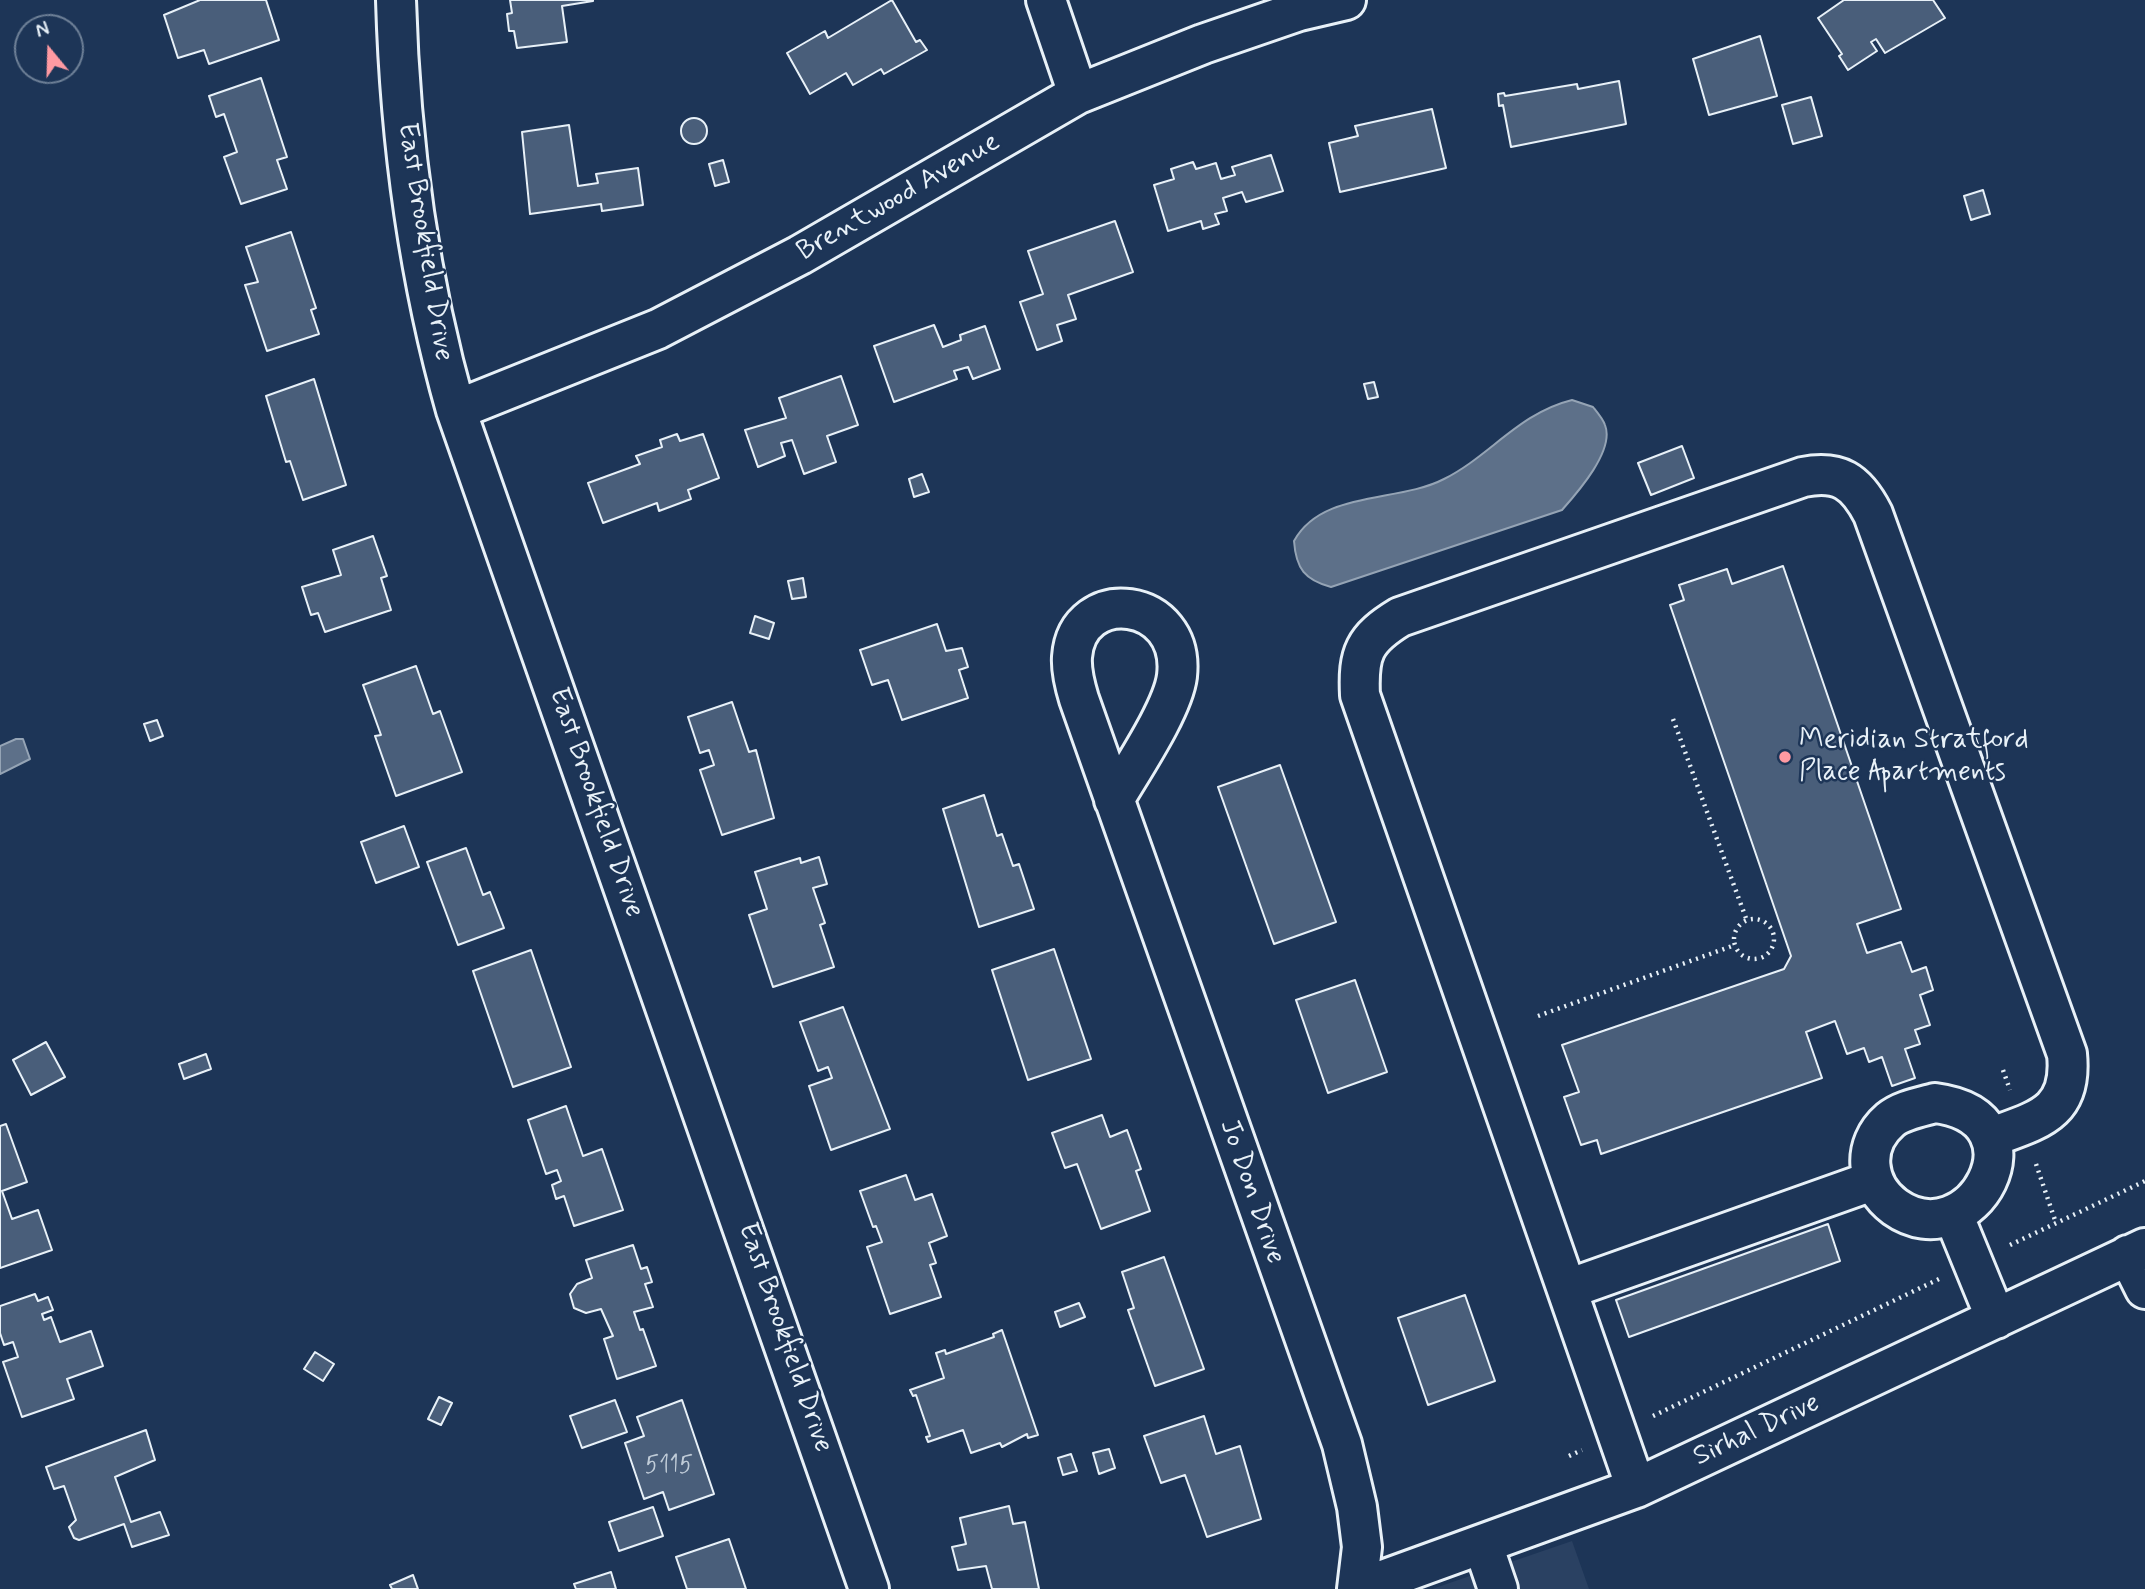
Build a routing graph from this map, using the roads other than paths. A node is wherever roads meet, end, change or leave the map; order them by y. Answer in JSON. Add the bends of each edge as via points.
{"nodes":[{"id":1,"x":396,"y":0,"type":"edge"},
{"id":2,"x":1046,"y":0,"type":"edge"},
{"id":3,"x":1346,"y":0,"type":"edge"},
{"id":4,"x":1078,"y":94,"type":"junction"},
{"id":5,"x":456,"y":410,"type":"junction"},
{"id":6,"x":1114,"y":800,"type":"dead end"},
{"id":7,"x":1992,"y":1138,"type":"junction"},
{"id":8,"x":1872,"y":1181,"type":"junction"},
{"id":9,"x":1953,"y":1214,"type":"junction"},
{"id":10,"x":2137,"y":1252,"type":"edge"},
{"id":11,"x":1567,"y":1289,"type":"junction"},
{"id":12,"x":2145,"y":1289,"type":"edge"},
{"id":13,"x":1996,"y":1319,"type":"junction"},
{"id":14,"x":1636,"y":1488,"type":"junction"},
{"id":15,"x":1483,"y":1545,"type":"junction"},
{"id":16,"x":869,"y":1589,"type":"edge"},
{"id":17,"x":1357,"y":1589,"type":"edge"},
{"id":18,"x":1498,"y":1589,"type":"edge"}],
"edges":[{"from":1,"to":5,"type":"street","name":"East Brookfield Drive","via":[[415,226]]},
{"from":2,"to":4,"type":"street"},
{"from":3,"to":4,"type":"street","name":"Brentwood Avenue","via":[[1203,44]]},
{"from":4,"to":5,"type":"street","name":"Brentwood Avenue","via":[[800,255],[658,329]]},
{"from":5,"to":16,"type":"street","name":"East Brookfield Drive"},
{"from":6,"to":17,"type":"street","name":"Jo Don Drive","via":[[1342,1444],[1362,1546]]},
{"from":7,"to":8,"type":"street","via":[[1979,1119],[1958,1106],[1935,1103],[1913,1109],[1891,1119],[1875,1138],[1869,1158]]},
{"from":7,"to":9,"type":"street","via":[[1994,1161],[1989,1181],[1976,1199]]},
{"from":7,"to":11,"type":"street","via":[[2052,1111],[2065,1094],[2067,1054],[1863,494],[1826,473],[1802,477],[1414,612],[1378,630],[1364,647],[1360,695]]},
{"from":8,"to":9,"type":"street","via":[[1884,1199],[1903,1212],[1926,1219]]},
{"from":8,"to":11,"type":"street"},
{"from":9,"to":13,"type":"street"},
{"from":10,"to":12,"type":"street"},
{"from":10,"to":13,"type":"street","name":"Sirhal Drive"},
{"from":11,"to":14,"type":"street"},
{"from":13,"to":14,"type":"street","name":"Sirhal Drive"},
{"from":14,"to":15,"type":"street","name":"Sirhal Drive"},
{"from":15,"to":17,"type":"street","name":"Sirhal Drive"},
{"from":15,"to":18,"type":"street"}]}
